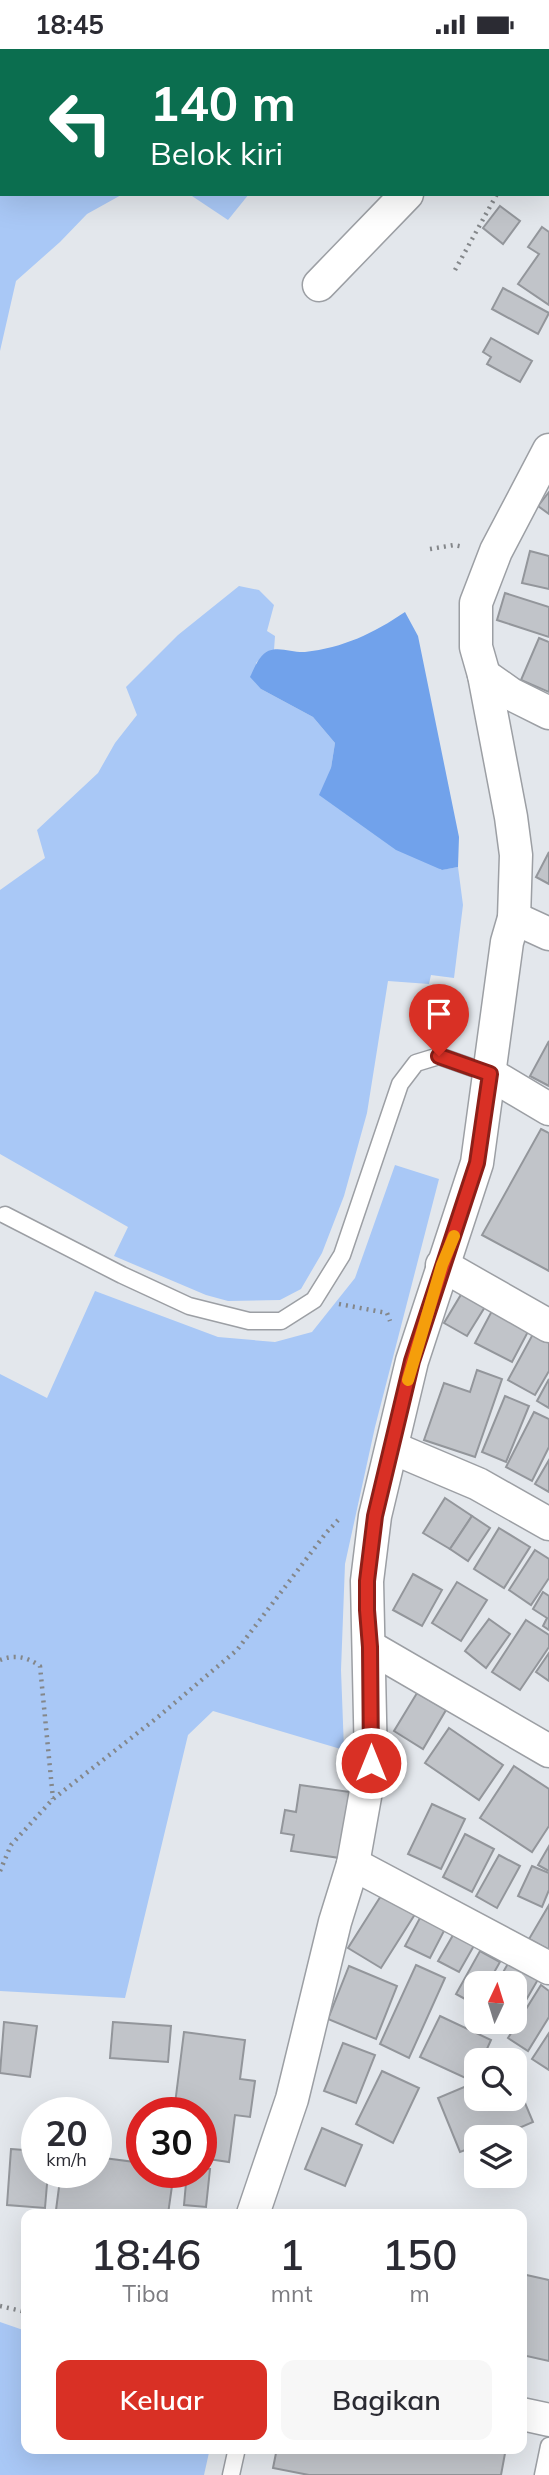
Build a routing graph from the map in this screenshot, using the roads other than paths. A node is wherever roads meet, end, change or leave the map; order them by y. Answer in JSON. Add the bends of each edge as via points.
{"nodes":[{"id":1,"x":405,"y":196,"type":"edge"},
{"id":2,"x":319,"y":285,"type":"dead end"},
{"id":3,"x":549,"y":450,"type":"edge"},
{"id":4,"x":484,"y":675,"type":"junction"},
{"id":5,"x":549,"y":713,"type":"edge"},
{"id":6,"x":514,"y":918,"type":"junction"},
{"id":7,"x":549,"y":934,"type":"edge"},
{"id":8,"x":490,"y":1074,"type":"junction"},
{"id":9,"x":549,"y":1109,"type":"edge"},
{"id":10,"x":5,"y":1215,"type":"dead end"},
{"id":11,"x":442,"y":1265,"type":"junction"},
{"id":12,"x":549,"y":1326,"type":"edge"},
{"id":13,"x":393,"y":1448,"type":"junction"},
{"id":14,"x":549,"y":1524,"type":"edge"},
{"id":15,"x":370,"y":1647,"type":"junction"},
{"id":16,"x":549,"y":1751,"type":"edge"},
{"id":17,"x":353,"y":1864,"type":"junction"},
{"id":18,"x":549,"y":1968,"type":"edge"},
{"id":19,"x":255,"y":2209,"type":"edge"},
{"id":20,"x":527,"y":2415,"type":"edge"},
{"id":21,"x":549,"y":2420,"type":"edge"},
{"id":22,"x":549,"y":2446,"type":"edge"},
{"id":23,"x":236,"y":2454,"type":"edge"},
{"id":24,"x":231,"y":2475,"type":"edge"},
{"id":25,"x":543,"y":2475,"type":"edge"}],
"edges":[{"from":1,"to":2,"type":"street"},
{"from":3,"to":4,"type":"street","via":[[496,551],[476,603],[476,647]]},
{"from":4,"to":5,"type":"street"},
{"from":4,"to":6,"type":"street","via":[[513,829]]},
{"from":6,"to":7,"type":"street"},
{"from":6,"to":8,"type":"street"},
{"from":8,"to":9,"type":"street"},
{"from":8,"to":10,"type":"lane","via":[[439,1056],[416,1063],[400,1084],[342,1255],[314,1300],[281,1321],[249,1321],[188,1306]]},
{"from":8,"to":11,"type":"street","via":[[477,1163]]},
{"from":11,"to":12,"type":"street"},
{"from":11,"to":13,"type":"street","via":[[412,1361]]},
{"from":13,"to":14,"type":"street","via":[[478,1484]]},
{"from":13,"to":15,"type":"street","via":[[375,1516],[367,1581]]},
{"from":15,"to":16,"type":"street"},
{"from":15,"to":17,"type":"street","via":[[371,1763]]},
{"from":17,"to":18,"type":"street"},
{"from":17,"to":19,"type":"street","via":[[292,2099]]},
{"from":20,"to":21,"type":"street"},
{"from":22,"to":25,"type":"lane"},
{"from":23,"to":24,"type":"lane"}]}
